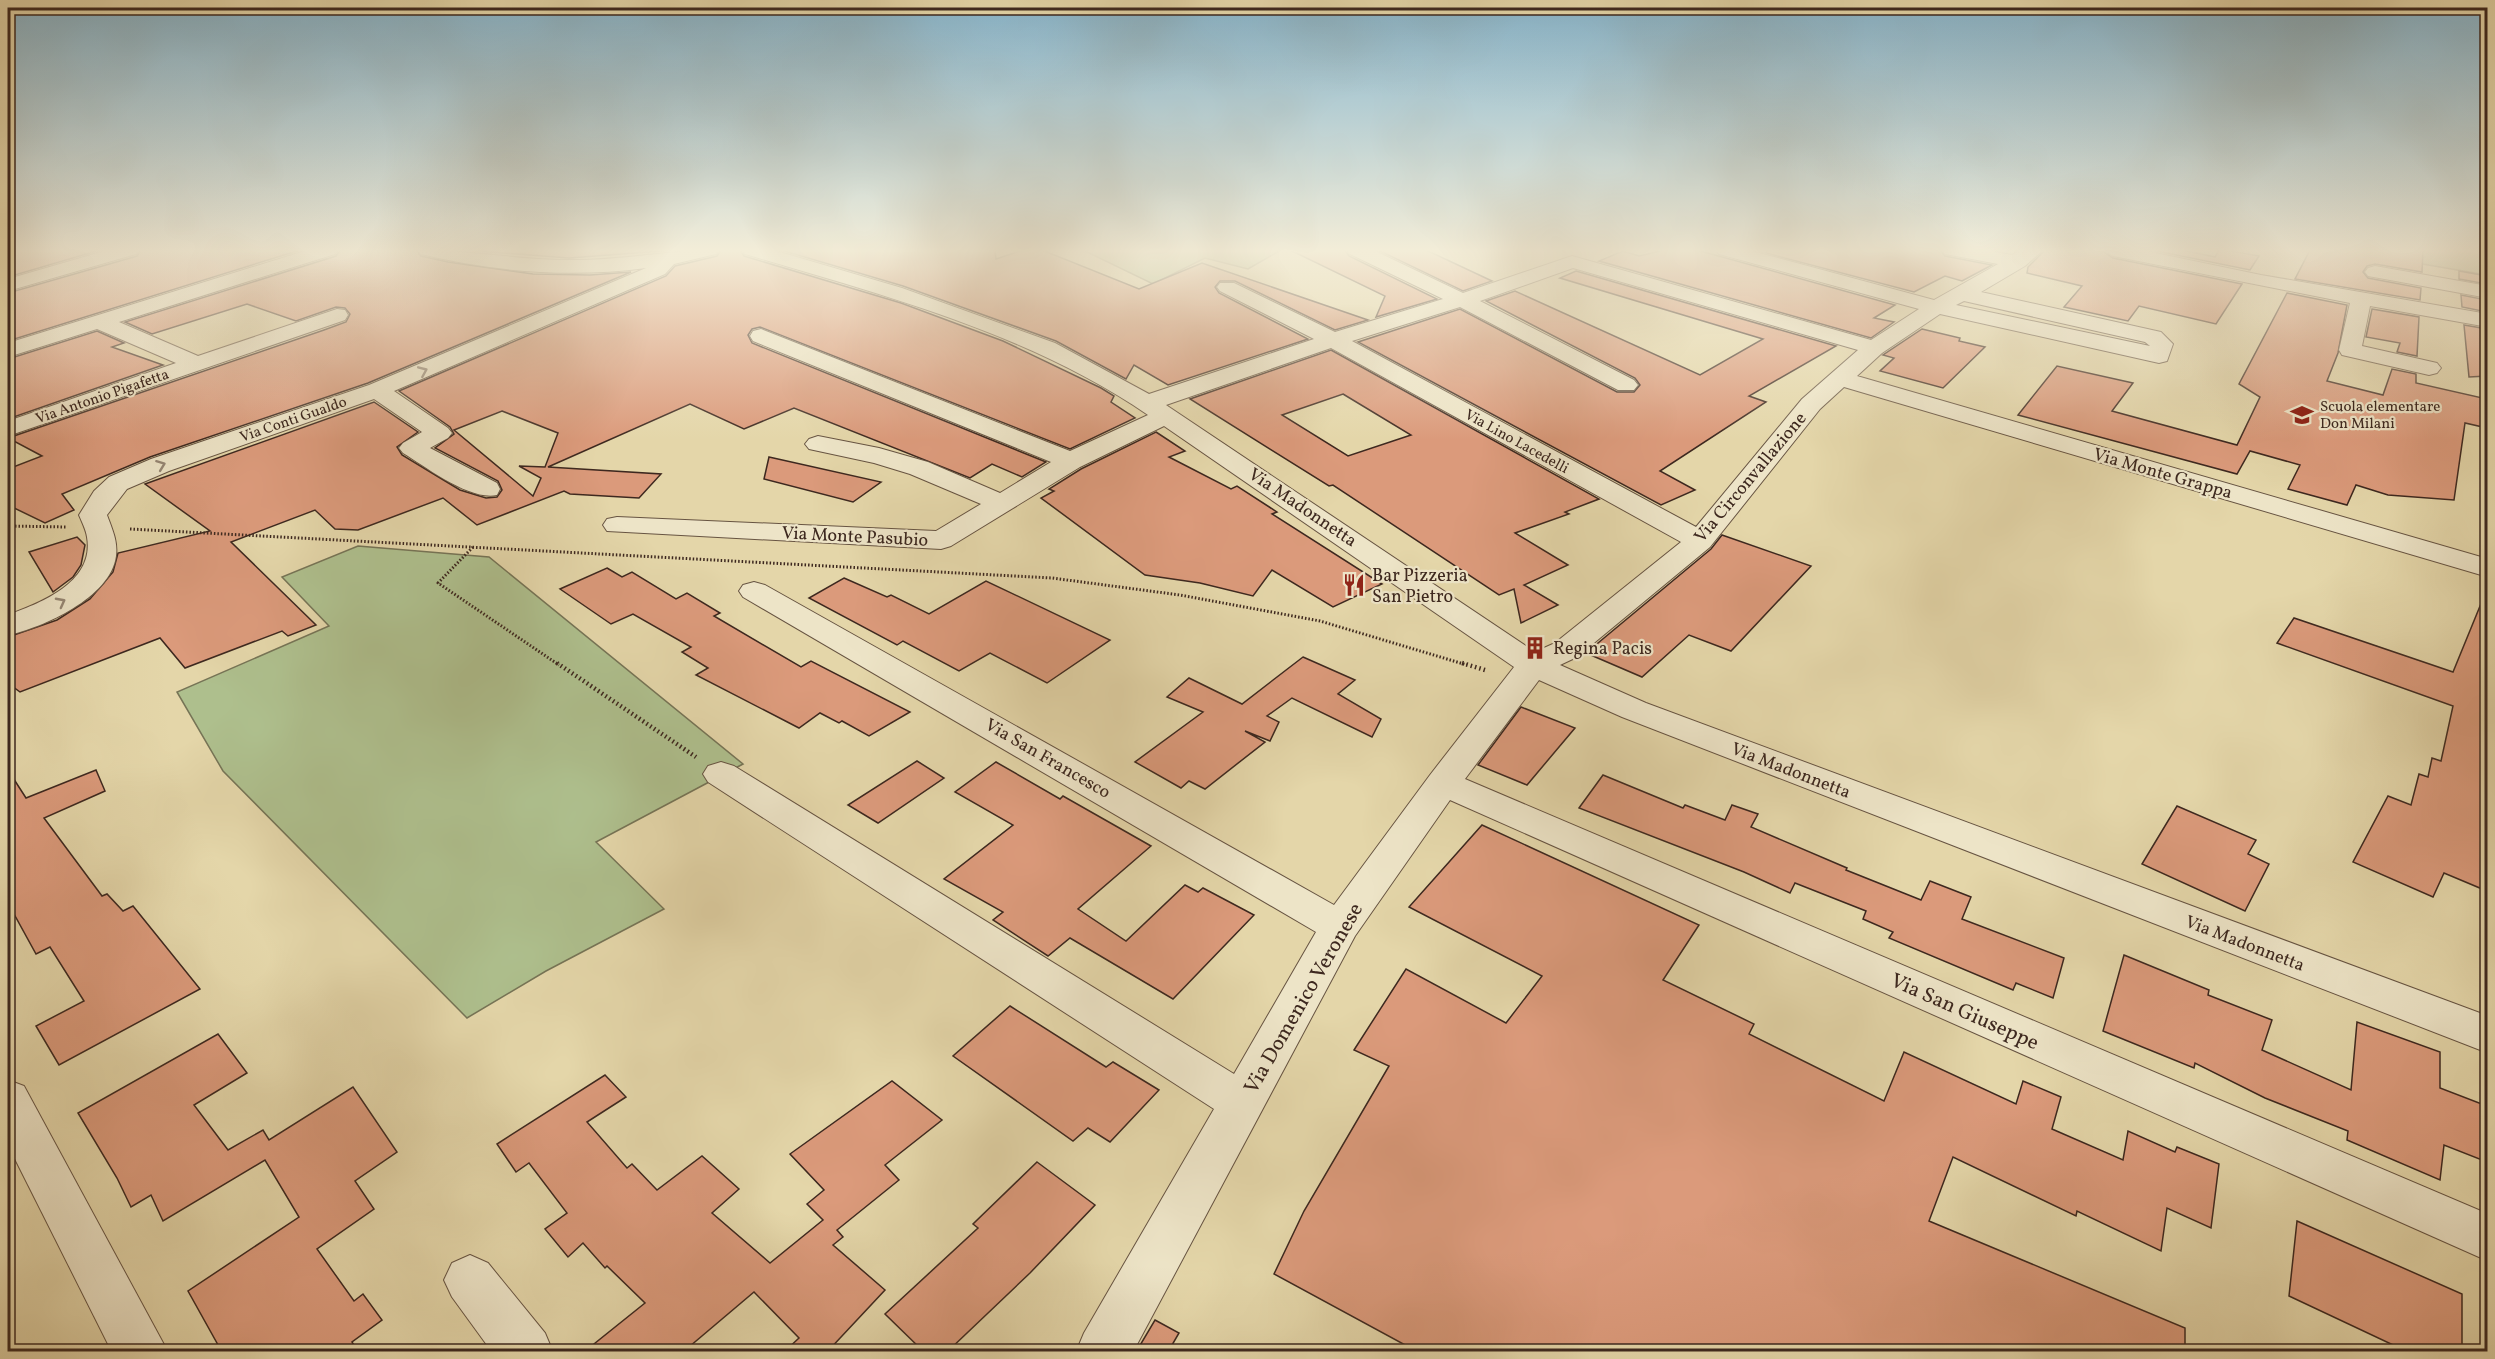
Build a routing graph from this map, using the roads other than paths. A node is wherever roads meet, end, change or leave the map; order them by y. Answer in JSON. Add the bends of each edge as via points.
{"nodes":[{"id":1,"x":126,"y":313,"type":"edge"},
{"id":2,"x":553,"y":313,"type":"edge"},
{"id":3,"x":957,"y":313,"type":"edge"},
{"id":4,"x":1281,"y":313,"type":"edge"},
{"id":5,"x":1419,"y":313,"type":"edge"},
{"id":6,"x":1488,"y":313,"type":"edge"},
{"id":7,"x":1753,"y":313,"type":"edge"},
{"id":8,"x":1926,"y":313,"type":"edge"},
{"id":9,"x":1965,"y":313,"type":"edge"},
{"id":10,"x":2048,"y":313,"type":"edge"},
{"id":11,"x":2358,"y":313,"type":"edge"},
{"id":12,"x":2444,"y":313,"type":"edge"},
{"id":13,"x":337,"y":315,"type":"dead end"},
{"id":14,"x":2487,"y":321,"type":"edge"},
{"id":15,"x":99,"y":322,"type":"junction"},
{"id":16,"x":761,"y":336,"type":"dead end"},
{"id":17,"x":1335,"y":340,"type":"junction"},
{"id":18,"x":1875,"y":348,"type":"junction"},
{"id":19,"x":8,"y":350,"type":"edge"},
{"id":20,"x":196,"y":363,"type":"junction"},
{"id":21,"x":2429,"y":368,"type":"dead end"},
{"id":22,"x":1839,"y":378,"type":"junction"},
{"id":23,"x":1626,"y":385,"type":"dead end"},
{"id":24,"x":377,"y":390,"type":"junction"},
{"id":25,"x":1156,"y":410,"type":"junction"},
{"id":26,"x":8,"y":429,"type":"edge"},
{"id":27,"x":818,"y":444,"type":"dead end"},
{"id":28,"x":1071,"y":461,"type":"junction"},
{"id":29,"x":487,"y":489,"type":"dead end"},
{"id":30,"x":1001,"y":503,"type":"junction"},
{"id":31,"x":617,"y":525,"type":"dead end"},
{"id":32,"x":1700,"y":541,"type":"junction"},
{"id":33,"x":2487,"y":568,"type":"edge"},
{"id":34,"x":754,"y":591,"type":"dead end"},
{"id":35,"x":8,"y":626,"type":"edge"},
{"id":36,"x":1540,"y":665,"type":"junction"},
{"id":37,"x":721,"y":774,"type":"road end"},
{"id":38,"x":1443,"y":783,"type":"junction"},
{"id":39,"x":1340,"y":927,"type":"junction"},
{"id":40,"x":2487,"y":1035,"type":"edge"},
{"id":41,"x":8,"y":1100,"type":"edge"},
{"id":42,"x":1242,"y":1102,"type":"junction"},
{"id":43,"x":2487,"y":1238,"type":"edge"},
{"id":44,"x":470,"y":1280,"type":"dead end"},
{"id":45,"x":141,"y":1352,"type":"edge"},
{"id":46,"x":526,"y":1352,"type":"edge"},
{"id":47,"x":1103,"y":1352,"type":"edge"}],
"edges":[{"from":1,"to":15,"type":"street"},
{"from":24,"to":2,"type":"street","name":"Via Conti Gualdo","one_way":true},
{"from":3,"to":25,"type":"street","name":"Via Madonnetta","via":[[1047,348]]},
{"from":4,"to":17,"type":"street","name":"Via Lino Lacedelli"},
{"from":5,"to":17,"type":"street"},
{"from":6,"to":23,"type":"street"},
{"from":7,"to":18,"type":"street"},
{"from":8,"to":18,"type":"street","name":"Via Circonvallazione"},
{"from":9,"to":10,"type":"street","via":[[2159,356],[2162,344],[2153,337]]},
{"from":11,"to":21,"type":"street","via":[[2350,350]]},
{"from":12,"to":14,"type":"street"},
{"from":13,"to":20,"type":"street","name":"Via Antonio Pigafetta"},
{"from":15,"to":19,"type":"street"},
{"from":15,"to":20,"type":"street","name":"Via Antonio Pigafetta"},
{"from":16,"to":28,"type":"street"},
{"from":17,"to":25,"type":"street","via":[[1267,362]]},
{"from":17,"to":32,"type":"street","name":"Via Lino Lacedelli"},
{"from":18,"to":22,"type":"street","name":"Via Circonvallazione"},
{"from":20,"to":26,"type":"street","name":"Via Antonio Pigafetta"},
{"from":22,"to":32,"type":"street","name":"Via Circonvallazione","via":[[1811,404]]},
{"from":22,"to":33,"type":"street","name":"Via Monte Grappa"},
{"from":24,"to":29,"type":"street","via":[[439,434],[412,448]]},
{"from":35,"to":24,"type":"street","name":"Via Conti Gualdo","one_way":true,"via":[[52,607],[85,585],[100,569],[100,528],[93,515],[118,483]]},
{"from":25,"to":28,"type":"street","name":"Via Monte Pasubio"},
{"from":25,"to":36,"type":"street","name":"Via Madonnetta"},
{"from":27,"to":30,"type":"street","via":[[919,468]]},
{"from":28,"to":30,"type":"street","name":"Via Monte Pasubio"},
{"from":30,"to":31,"type":"street","name":"Via Monte Pasubio","via":[[941,540]]},
{"from":32,"to":36,"type":"street","name":"Via Circonvallazione"},
{"from":34,"to":39,"type":"street","name":"Via San Francesco"},
{"from":36,"to":38,"type":"street","name":"Via Domenico Veronese"},
{"from":36,"to":40,"type":"street","name":"Via Madonnetta","via":[[1646,715]]},
{"from":37,"to":42,"type":"street"},
{"from":38,"to":39,"type":"street","name":"Via Domenico Veronese"},
{"from":38,"to":43,"type":"street","name":"Via San Giuseppe"},
{"from":39,"to":42,"type":"street","name":"Via Domenico Veronese"},
{"from":41,"to":45,"type":"street"},
{"from":42,"to":47,"type":"street","name":"Via Domenico Veronese"},
{"from":44,"to":46,"type":"street"}]}
